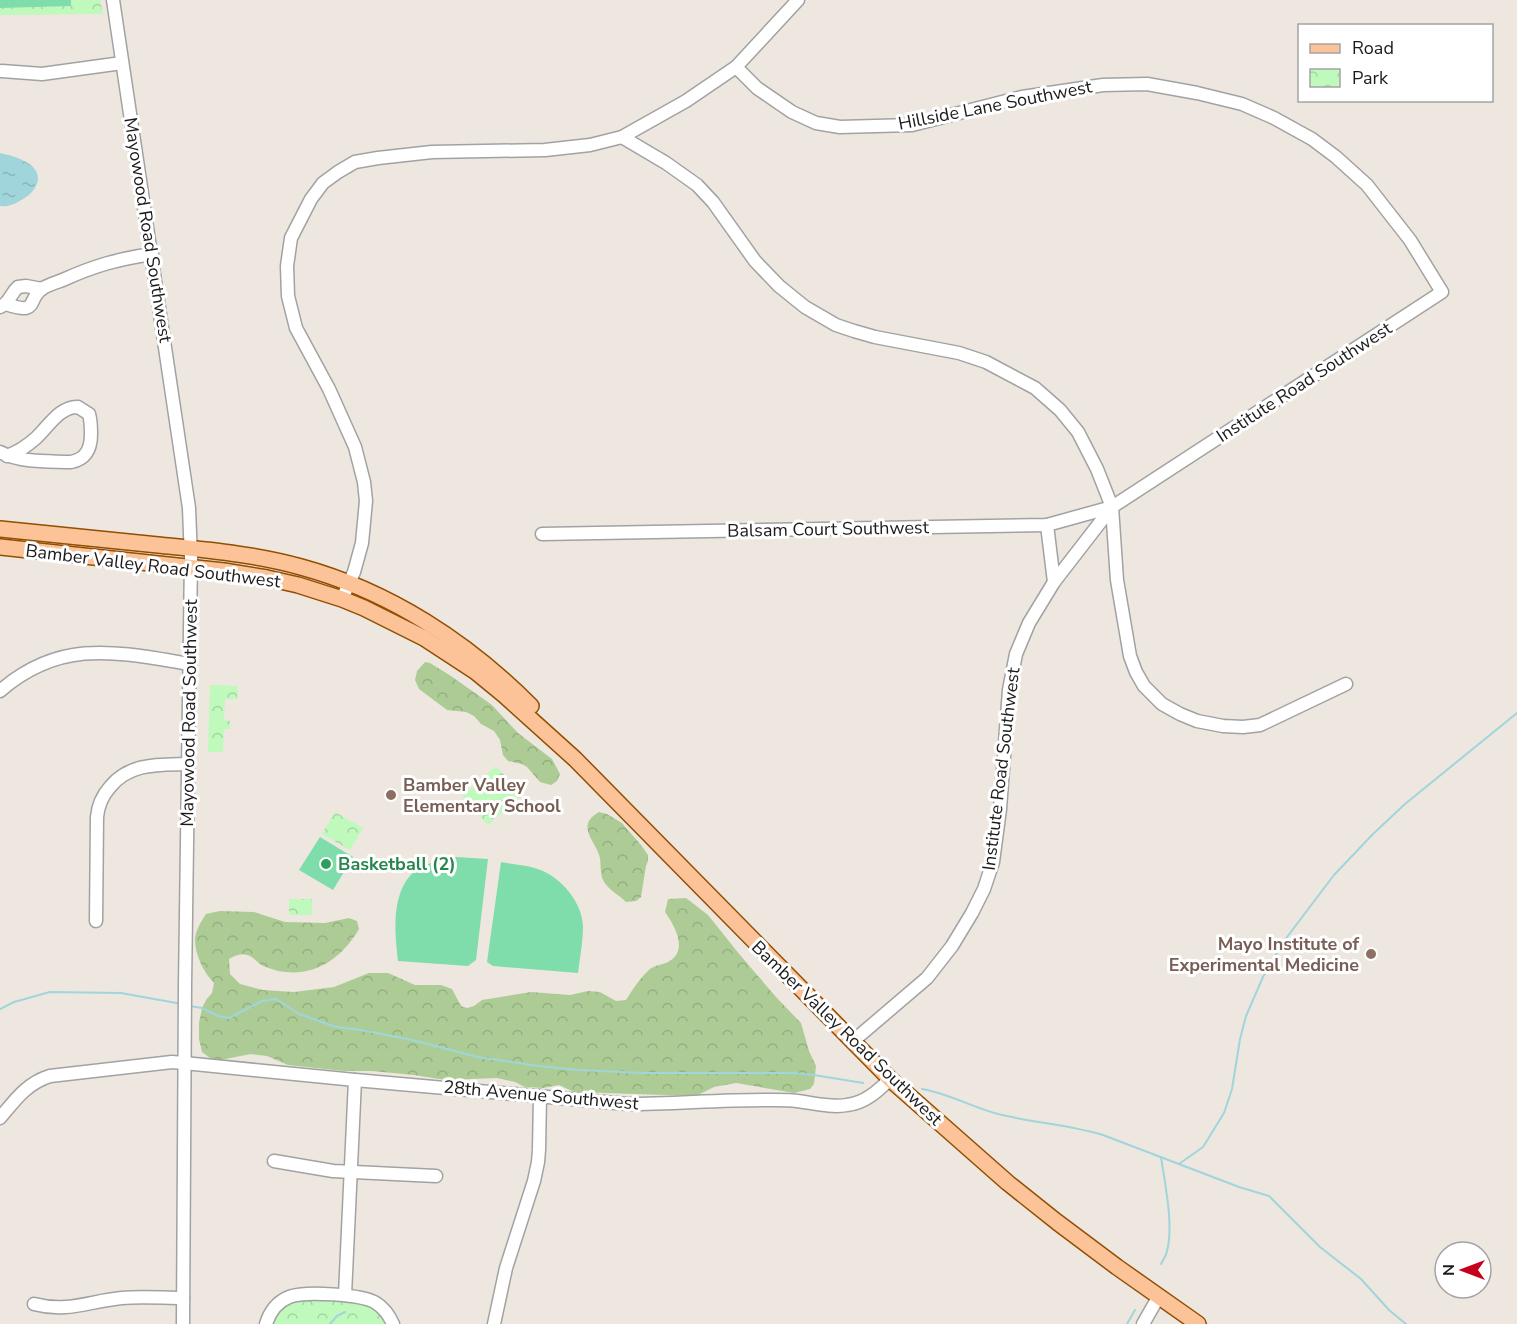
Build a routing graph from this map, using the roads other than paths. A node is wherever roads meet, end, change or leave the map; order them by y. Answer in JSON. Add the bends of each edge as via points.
{"nodes":[{"id":1,"x":113,"y":0,"type":"edge"},
{"id":2,"x":798,"y":0,"type":"edge"},
{"id":3,"x":122,"y":63,"type":"junction"},
{"id":4,"x":736,"y":68,"type":"junction"},
{"id":5,"x":1,"y":71,"type":"edge"},
{"id":6,"x":622,"y":137,"type":"junction"},
{"id":7,"x":152,"y":254,"type":"junction"},
{"id":8,"x":42,"y":289,"type":"junction"},
{"id":9,"x":1442,"y":292,"type":"joint"},
{"id":10,"x":3,"y":306,"type":"edge"},
{"id":11,"x":4,"y":454,"type":"edge"},
{"id":12,"x":1112,"y":507,"type":"junction"},
{"id":13,"x":1047,"y":525,"type":"junction"},
{"id":14,"x":0,"y":529,"type":"edge"},
{"id":15,"x":542,"y":534,"type":"dead end"},
{"id":16,"x":0,"y":547,"type":"edge"},
{"id":17,"x":191,"y":548,"type":"junction"},
{"id":18,"x":191,"y":568,"type":"junction"},
{"id":19,"x":349,"y":582,"type":"junction"},
{"id":20,"x":1054,"y":582,"type":"junction"},
{"id":21,"x":342,"y":599,"type":"junction"},
{"id":22,"x":190,"y":664,"type":"junction"},
{"id":23,"x":1346,"y":684,"type":"dead end"},
{"id":24,"x":0,"y":691,"type":"edge"},
{"id":25,"x":574,"y":759,"type":"junction"},
{"id":26,"x":189,"y":764,"type":"junction"},
{"id":27,"x":96,"y":921,"type":"dead end"},
{"id":28,"x":852,"y":1042,"type":"junction"},
{"id":29,"x":184,"y":1063,"type":"junction"},
{"id":30,"x":890,"y":1079,"type":"junction"},
{"id":31,"x":355,"y":1080,"type":"junction"},
{"id":32,"x":540,"y":1096,"type":"junction"},
{"id":33,"x":0,"y":1118,"type":"edge"},
{"id":34,"x":274,"y":1161,"type":"dead end"},
{"id":35,"x":351,"y":1173,"type":"junction"},
{"id":36,"x":435,"y":1176,"type":"dead end"},
{"id":37,"x":345,"y":1296,"type":"junction"},
{"id":38,"x":1159,"y":1296,"type":"junction"},
{"id":39,"x":183,"y":1298,"type":"junction"},
{"id":40,"x":34,"y":1304,"type":"dead end"},
{"id":41,"x":183,"y":1324,"type":"edge"},
{"id":42,"x":266,"y":1324,"type":"edge"},
{"id":43,"x":393,"y":1324,"type":"edge"},
{"id":44,"x":494,"y":1324,"type":"edge"},
{"id":45,"x":1143,"y":1324,"type":"edge"},
{"id":46,"x":1198,"y":1324,"type":"edge"}],
"edges":[{"from":1,"to":3,"type":"street","name":"Mayowood Road Southwest"},
{"from":2,"to":4,"type":"street"},
{"from":3,"to":5,"type":"street","via":[[42,74]]},
{"from":3,"to":7,"type":"street","name":"Mayowood Road Southwest"},
{"from":4,"to":6,"type":"street"},
{"from":4,"to":9,"type":"street","name":"Hillside Lane Southwest","via":[[792,112],[816,123],[840,127],[912,124],[1022,97],[1103,84],[1148,84],[1242,104],[1312,139],[1367,185],[1410,240]]},
{"from":6,"to":12,"type":"street","via":[[697,185],[755,261],[805,307],[854,332],[986,362],[1035,388],[1078,432]]},
{"from":6,"to":19,"type":"street","via":[[545,150],[432,152],[355,162],[323,183],[311,199],[291,238],[288,296],[296,328],[355,447],[364,482],[363,537]]},
{"from":7,"to":8,"type":"street","via":[[101,264]]},
{"from":7,"to":17,"type":"street","name":"Mayowood Road Southwest","via":[[187,489]]},
{"from":8,"to":10,"type":"street","via":[[28,307]]},
{"from":8,"to":10,"type":"street","via":[[18,286]]},
{"from":9,"to":12,"type":"street","name":"Institute Road Southwest"},
{"from":11,"to":11,"type":"street","via":[[19,451],[66,409],[78,407],[89,414],[91,442],[81,459],[25,460]]},
{"from":12,"to":13,"type":"street","name":"Balsam Court Southwest"},
{"from":12,"to":20,"type":"street","name":"Institute Road Southwest"},
{"from":12,"to":23,"type":"street","via":[[1130,656],[1144,686],[1162,704],[1197,720],[1243,727],[1260,725]]},
{"from":13,"to":15,"type":"street","name":"Balsam Court Southwest"},
{"from":13,"to":20,"type":"street"},
{"from":14,"to":17,"type":"main road","name":"Bamber Valley Road Southwest"},
{"from":16,"to":18,"type":"main road","name":"Bamber Valley Road Southwest"},
{"from":17,"to":18,"type":"street","name":"Mayowood Road Southwest"},
{"from":17,"to":19,"type":"main road","name":"Bamber Valley Road Southwest","via":[[300,566]]},
{"from":18,"to":21,"type":"main road","name":"Bamber Valley Road Southwest","via":[[267,578]]},
{"from":18,"to":22,"type":"street","name":"Mayowood Road Southwest"},
{"from":19,"to":21,"type":"street"},
{"from":19,"to":25,"type":"main road","name":"Bamber Valley Road Southwest","via":[[409,612],[460,644],[532,708]]},
{"from":20,"to":28,"type":"street","name":"Institute Road Southwest","via":[[1016,654],[1009,690],[993,862],[984,889],[952,946],[927,978]]},
{"from":21,"to":25,"type":"main road","name":"Bamber Valley Road Southwest","via":[[424,638],[476,672]]},
{"from":22,"to":24,"type":"street","via":[[105,652],[80,653],[31,668]]},
{"from":22,"to":26,"type":"street","name":"Mayowood Road Southwest"},
{"from":25,"to":28,"type":"main road","name":"Bamber Valley Road Southwest"},
{"from":26,"to":27,"type":"street","via":[[138,768],[117,779],[103,796],[97,817]]},
{"from":26,"to":29,"type":"street","name":"Mayowood Road Southwest"},
{"from":28,"to":30,"type":"main road","name":"Bamber Valley Road Southwest"},
{"from":29,"to":31,"type":"street","name":"28th Avenue Southwest"},
{"from":29,"to":33,"type":"street","name":"28th Avenue Southwest","via":[[50,1076],[23,1090]]},
{"from":29,"to":39,"type":"street","name":"Mayowood Road Southwest"},
{"from":30,"to":32,"type":"street","name":"28th Avenue Southwest","via":[[877,1092],[848,1105],[794,1100],[627,1104]]},
{"from":30,"to":38,"type":"main road","name":"Bamber Valley Road Southwest","via":[[1016,1190]]},
{"from":31,"to":32,"type":"street","name":"28th Avenue Southwest"},
{"from":31,"to":35,"type":"street"},
{"from":32,"to":44,"type":"street","via":[[538,1162],[506,1268]]},
{"from":34,"to":35,"type":"street"},
{"from":35,"to":36,"type":"street"},
{"from":35,"to":37,"type":"street"},
{"from":37,"to":42,"type":"street","via":[[290,1297],[278,1303]]},
{"from":37,"to":43,"type":"street","via":[[375,1302]]},
{"from":38,"to":45,"type":"street"},
{"from":38,"to":46,"type":"main road","name":"Bamber Valley Road Southwest"},
{"from":39,"to":40,"type":"street","via":[[124,1298],[58,1309]]},
{"from":39,"to":41,"type":"street","name":"Mayowood Road Southwest"}]}
